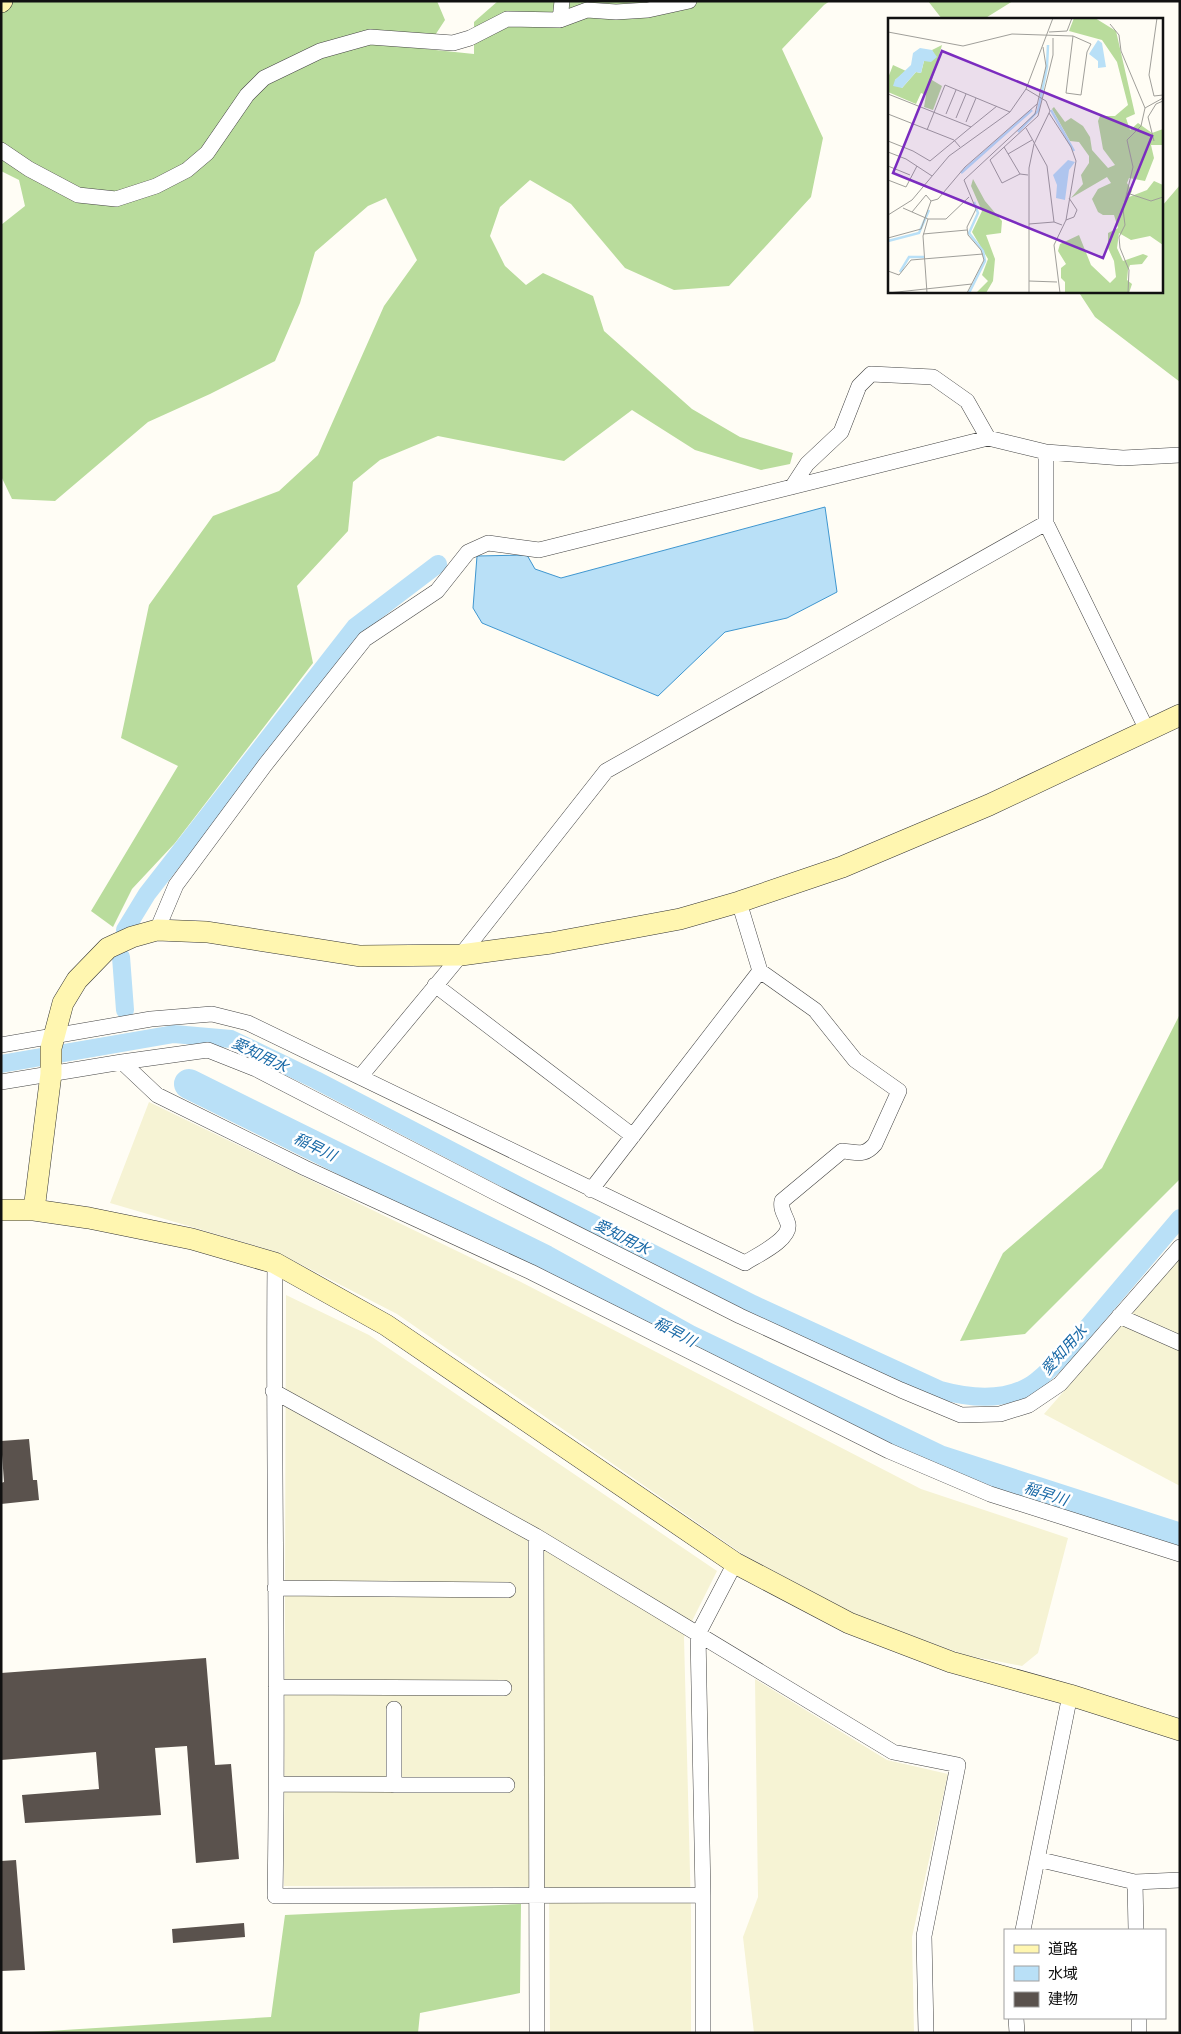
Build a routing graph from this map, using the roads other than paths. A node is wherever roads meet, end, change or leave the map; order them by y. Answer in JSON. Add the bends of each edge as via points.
{"nodes":[{"id":1,"x":562,"y":1,"type":"edge"},
{"id":2,"x":689,"y":1,"type":"edge"},
{"id":3,"x":560,"y":20,"type":"junction"},
{"id":4,"x":1,"y":150,"type":"edge"},
{"id":5,"x":988,"y":438,"type":"junction"},
{"id":6,"x":1046,"y":452,"type":"junction"},
{"id":7,"x":1180,"y":455,"type":"edge"},
{"id":8,"x":792,"y":487,"type":"junction"},
{"id":9,"x":1046,"y":523,"type":"junction"},
{"id":10,"x":1180,"y":715,"type":"edge"},
{"id":11,"x":1147,"y":730,"type":"junction"},
{"id":12,"x":739,"y":902,"type":"junction"},
{"id":13,"x":157,"y":930,"type":"junction"},
{"id":14,"x":460,"y":955,"type":"junction"},
{"id":15,"x":760,"y":971,"type":"junction"},
{"id":16,"x":435,"y":985,"type":"junction"},
{"id":17,"x":52,"y":1042,"type":"junction"},
{"id":18,"x":1,"y":1045,"type":"edge"},
{"id":19,"x":122,"y":1062,"type":"junction"},
{"id":20,"x":51,"y":1074,"type":"junction"},
{"id":21,"x":360,"y":1077,"type":"junction"},
{"id":22,"x":1,"y":1082,"type":"edge"},
{"id":23,"x":633,"y":1136,"type":"junction"},
{"id":24,"x":591,"y":1190,"type":"junction"},
{"id":25,"x":1,"y":1210,"type":"edge"},
{"id":26,"x":34,"y":1210,"type":"junction"},
{"id":27,"x":1180,"y":1247,"type":"edge"},
{"id":28,"x":275,"y":1263,"type":"junction"},
{"id":29,"x":1120,"y":1316,"type":"junction"},
{"id":30,"x":1180,"y":1343,"type":"edge"},
{"id":31,"x":274,"y":1391,"type":"junction"},
{"id":32,"x":536,"y":1536,"type":"junction"},
{"id":33,"x":1180,"y":1554,"type":"edge"},
{"id":34,"x":735,"y":1563,"type":"junction"},
{"id":35,"x":275,"y":1588,"type":"junction"},
{"id":36,"x":508,"y":1590,"type":"dead end"},
{"id":37,"x":698,"y":1634,"type":"junction"},
{"id":38,"x":276,"y":1687,"type":"junction"},
{"id":39,"x":504,"y":1688,"type":"dead end"},
{"id":40,"x":1070,"y":1695,"type":"junction"},
{"id":41,"x":394,"y":1709,"type":"dead end"},
{"id":42,"x":1180,"y":1730,"type":"edge"},
{"id":43,"x":277,"y":1784,"type":"junction"},
{"id":44,"x":394,"y":1785,"type":"junction"},
{"id":45,"x":507,"y":1785,"type":"dead end"},
{"id":46,"x":1037,"y":1859,"type":"junction"},
{"id":47,"x":1180,"y":1880,"type":"edge"},
{"id":48,"x":1135,"y":1882,"type":"junction"},
{"id":49,"x":703,"y":1895,"type":"junction"},
{"id":50,"x":536,"y":1896,"type":"junction"},
{"id":51,"x":1023,"y":1929,"type":"edge"},
{"id":52,"x":1136,"y":1929,"type":"edge"},
{"id":53,"x":1016,"y":2019,"type":"edge"},
{"id":54,"x":1139,"y":2019,"type":"edge"},
{"id":55,"x":537,"y":2033,"type":"edge"},
{"id":56,"x":703,"y":2033,"type":"edge"},
{"id":57,"x":926,"y":2033,"type":"edge"},
{"id":58,"x":1017,"y":2033,"type":"edge"},
{"id":59,"x":1139,"y":2033,"type":"edge"}],
"edges":[{"from":1,"to":3,"type":"street"},
{"from":2,"to":3,"type":"street","via":[[648,10],[587,10]]},
{"from":3,"to":4,"type":"street","via":[[507,19],[453,43],[370,37],[320,51],[264,78],[247,95],[207,152],[187,170],[156,186],[116,199],[78,195]]},
{"from":5,"to":6,"type":"street"},
{"from":5,"to":8,"type":"street"},
{"from":5,"to":8,"type":"street","via":[[967,401],[933,377],[871,374],[859,386],[841,432],[807,464]]},
{"from":6,"to":7,"type":"street","via":[[1123,458]]},
{"from":6,"to":9,"type":"street"},
{"from":8,"to":13,"type":"street","via":[[539,550],[488,542],[468,552],[437,591],[365,639],[264,765],[176,885]]},
{"from":9,"to":11,"type":"street"},
{"from":9,"to":14,"type":"street","via":[[606,770]]},
{"from":10,"to":11,"type":"street"},
{"from":11,"to":12,"type":"street","via":[[989,804],[842,867]]},
{"from":12,"to":14,"type":"street","via":[[680,919],[551,943]]},
{"from":12,"to":15,"type":"street"},
{"from":13,"to":14,"type":"street","via":[[207,932],[360,956]]},
{"from":13,"to":17,"type":"street","via":[[108,948],[77,980],[63,1003]]},
{"from":14,"to":16,"type":"street"},
{"from":15,"to":23,"type":"street"},
{"from":15,"to":24,"type":"street","via":[[815,1010],[855,1060],[899,1091],[875,1144],[862,1153],[842,1151],[782,1201],[788,1232],[745,1263]]},
{"from":16,"to":21,"type":"street"},
{"from":16,"to":23,"type":"street"},
{"from":17,"to":18,"type":"street"},
{"from":17,"to":20,"type":"street"},
{"from":17,"to":21,"type":"street","via":[[151,1019],[212,1014],[248,1023]]},
{"from":19,"to":20,"type":"street"},
{"from":19,"to":29,"type":"street","via":[[208,1050],[256,1069],[740,1316],[961,1415],[1000,1414],[1029,1405],[1060,1384]]},
{"from":19,"to":33,"type":"street","via":[[157,1095],[305,1168],[531,1272],[889,1451],[990,1494]]},
{"from":20,"to":22,"type":"street"},
{"from":20,"to":26,"type":"street"},
{"from":21,"to":24,"type":"street"},
{"from":23,"to":24,"type":"street"},
{"from":25,"to":26,"type":"street"},
{"from":26,"to":28,"type":"street","via":[[192,1239]]},
{"from":27,"to":29,"type":"street"},
{"from":28,"to":31,"type":"street"},
{"from":28,"to":34,"type":"street","via":[[386,1325]]},
{"from":29,"to":30,"type":"street"},
{"from":31,"to":32,"type":"street"},
{"from":31,"to":35,"type":"street"},
{"from":32,"to":37,"type":"street"},
{"from":32,"to":50,"type":"street"},
{"from":34,"to":37,"type":"street"},
{"from":34,"to":40,"type":"street","via":[[849,1623],[952,1662]]},
{"from":35,"to":36,"type":"street"},
{"from":35,"to":38,"type":"street"},
{"from":37,"to":49,"type":"street"},
{"from":37,"to":57,"type":"street","via":[[893,1752],[958,1766],[924,1936]]},
{"from":38,"to":39,"type":"street"},
{"from":38,"to":43,"type":"street"},
{"from":40,"to":42,"type":"street"},
{"from":40,"to":46,"type":"street"},
{"from":41,"to":44,"type":"street"},
{"from":43,"to":44,"type":"street"},
{"from":43,"to":50,"type":"street","via":[[275,1896]]},
{"from":44,"to":45,"type":"street"},
{"from":46,"to":48,"type":"street"},
{"from":46,"to":51,"type":"street"},
{"from":47,"to":48,"type":"street"},
{"from":48,"to":52,"type":"street"},
{"from":49,"to":50,"type":"street"},
{"from":49,"to":56,"type":"street"},
{"from":50,"to":55,"type":"street"},
{"from":53,"to":58,"type":"street"},
{"from":54,"to":59,"type":"street"}]}
